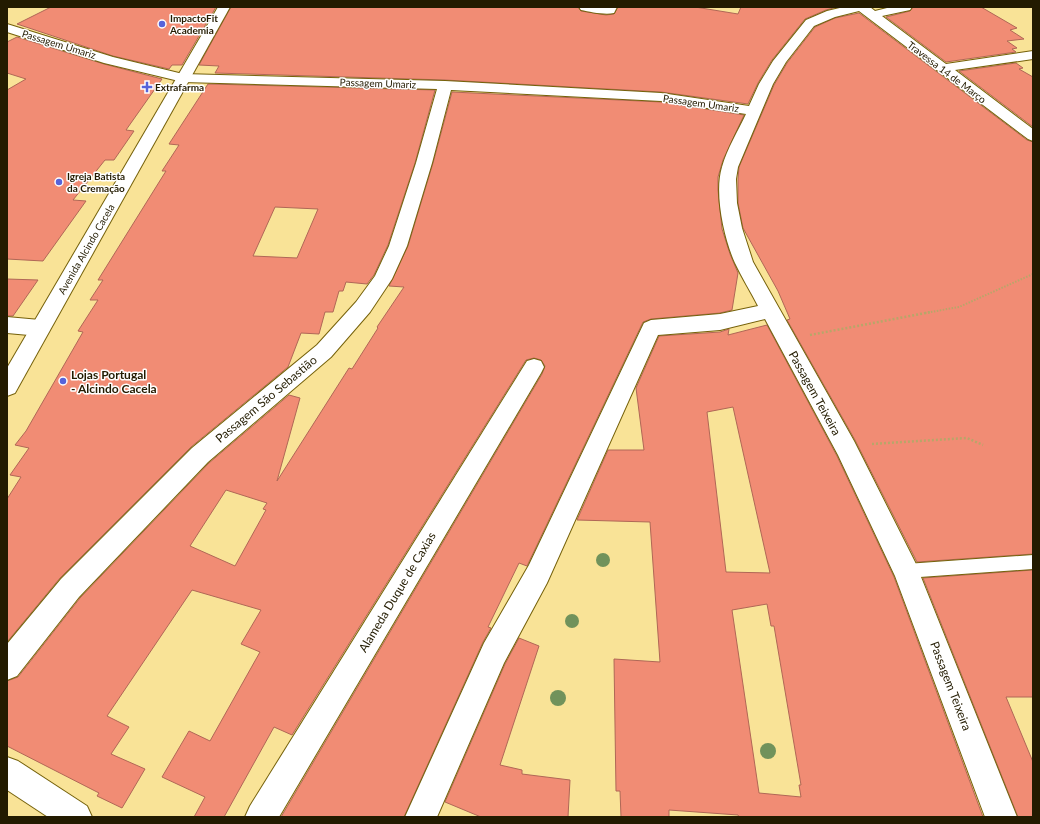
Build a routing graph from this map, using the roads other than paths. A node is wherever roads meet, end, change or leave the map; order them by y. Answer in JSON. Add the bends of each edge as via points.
{"nodes":[{"id":1,"x":224,"y":7,"type":"edge"},
{"id":2,"x":585,"y":7,"type":"edge"},
{"id":3,"x":612,"y":7,"type":"edge"},
{"id":4,"x":859,"y":7,"type":"edge"},
{"id":5,"x":906,"y":7,"type":"edge"},
{"id":6,"x":867,"y":11,"type":"edge"},
{"id":7,"x":7,"y":28,"type":"edge"},
{"id":8,"x":1033,"y":55,"type":"edge"},
{"id":9,"x":943,"y":68,"type":"junction"},
{"id":10,"x":183,"y":78,"type":"junction"},
{"id":11,"x":444,"y":85,"type":"junction"},
{"id":12,"x":755,"y":111,"type":"junction"},
{"id":13,"x":1033,"y":136,"type":"edge"},
{"id":14,"x":770,"y":311,"type":"junction"},
{"id":15,"x":7,"y":325,"type":"edge"},
{"id":16,"x":40,"y":328,"type":"junction"},
{"id":17,"x":534,"y":367,"type":"dead end"},
{"id":18,"x":7,"y":387,"type":"edge"},
{"id":19,"x":1033,"y":562,"type":"edge"},
{"id":20,"x":906,"y":571,"type":"junction"},
{"id":21,"x":7,"y":666,"type":"edge"},
{"id":22,"x":7,"y":772,"type":"edge"},
{"id":23,"x":76,"y":817,"type":"edge"},
{"id":24,"x":261,"y":817,"type":"edge"},
{"id":25,"x":421,"y":817,"type":"edge"},
{"id":26,"x":1001,"y":817,"type":"edge"}],
"edges":[{"from":1,"to":10,"type":"street","name":"Avenida Alcindo Cacela"},
{"from":2,"to":3,"type":"street","via":[[610,10]]},
{"from":4,"to":12,"type":"street","name":"Passagem Teixeira","via":[[831,14],[810,23],[780,61],[766,84]]},
{"from":5,"to":6,"type":"street"},
{"from":6,"to":9,"type":"street","name":"Travessa 14 de Março"},
{"from":7,"to":10,"type":"street","name":"Passagem Umariz","via":[[109,60]]},
{"from":8,"to":9,"type":"street"},
{"from":9,"to":13,"type":"street","name":"Travessa 14 de Março"},
{"from":10,"to":11,"type":"street","name":"Passagem Umariz"},
{"from":10,"to":16,"type":"street","name":"Avenida Alcindo Cacela"},
{"from":11,"to":12,"type":"street","name":"Passagem Umariz","via":[[661,97]]},
{"from":11,"to":21,"type":"street","name":"Passagem São Sebastião","via":[[424,163],[398,246],[383,279],[363,307],[324,351],[200,455],[70,588]]},
{"from":12,"to":14,"type":"street","name":"Passagem Teixeira","via":[[730,168],[727,180],[728,195],[735,235],[744,262]]},
{"from":14,"to":20,"type":"street","name":"Passagem Teixeira","via":[[846,448]]},
{"from":14,"to":25,"type":"street","via":[[720,322],[651,328],[538,574],[494,653]]},
{"from":15,"to":16,"type":"street"},
{"from":16,"to":18,"type":"street","name":"Avenida Alcindo Cacela"},
{"from":17,"to":24,"type":"street","name":"Alameda Duque de Caxias"},
{"from":19,"to":20,"type":"lane"},
{"from":20,"to":26,"type":"street","name":"Passagem Teixeira"},
{"from":22,"to":23,"type":"street"}]}
